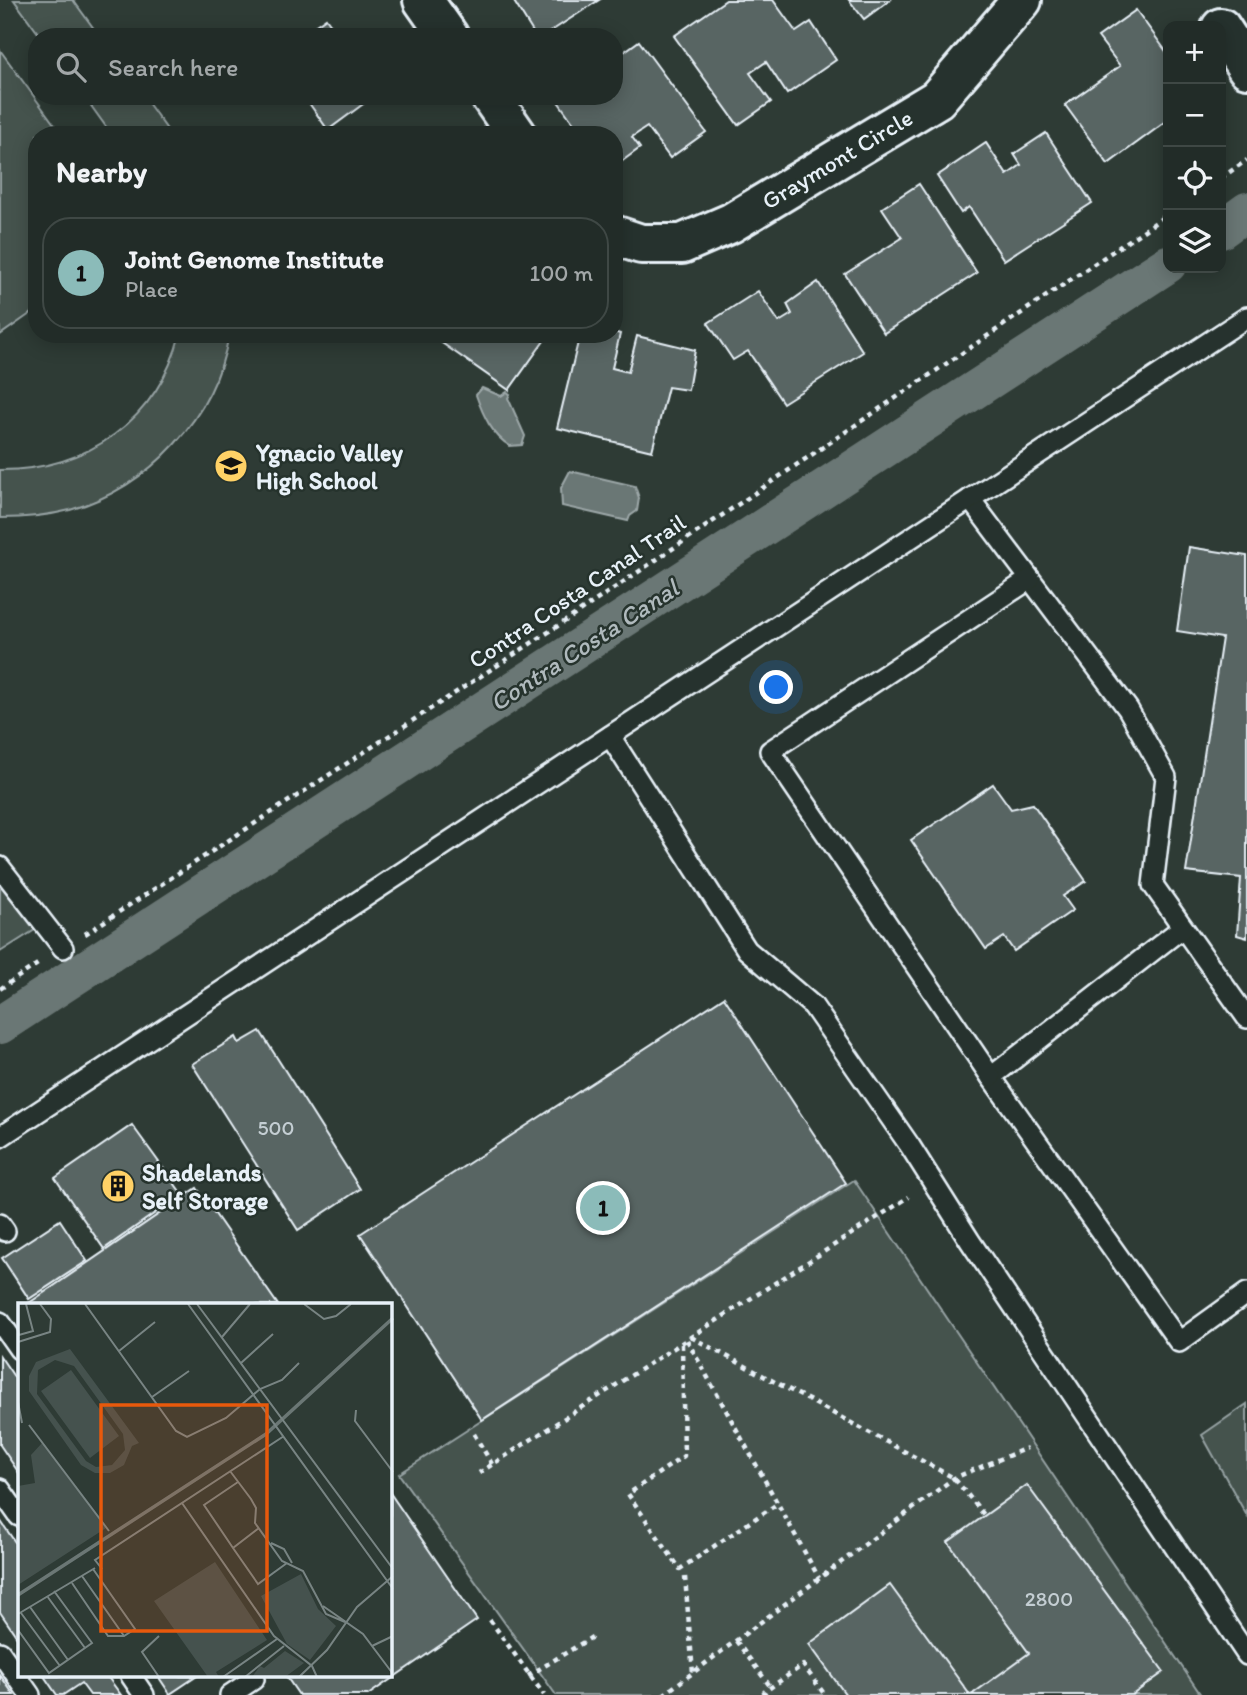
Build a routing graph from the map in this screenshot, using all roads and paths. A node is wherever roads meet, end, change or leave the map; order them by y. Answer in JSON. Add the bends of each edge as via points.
{"nodes":[{"id":1,"x":423,"y":0,"type":"edge"},
{"id":2,"x":1021,"y":0,"type":"edge"},
{"id":3,"x":1203,"y":0,"type":"edge"},
{"id":4,"x":1216,"y":21,"type":"edge"},
{"id":5,"x":443,"y":28,"type":"edge"},
{"id":6,"x":1226,"y":36,"type":"edge"},
{"id":7,"x":1247,"y":68,"type":"edge"},
{"id":8,"x":496,"y":105,"type":"edge"},
{"id":9,"x":510,"y":126,"type":"edge"},
{"id":10,"x":1247,"y":160,"type":"edge"},
{"id":11,"x":1226,"y":175,"type":"edge"},
{"id":12,"x":1163,"y":217,"type":"edge"},
{"id":13,"x":623,"y":238,"type":"edge"},
{"id":14,"x":1247,"y":317,"type":"edge"},
{"id":15,"x":970,"y":499,"type":"junction"},
{"id":16,"x":1030,"y":579,"type":"junction"},
{"id":17,"x":610,"y":736,"type":"junction"},
{"id":18,"x":0,"y":867,"type":"edge"},
{"id":19,"x":1182,"y":928,"type":"junction"},
{"id":20,"x":63,"y":948,"type":"junction"},
{"id":21,"x":0,"y":989,"type":"edge"},
{"id":22,"x":1247,"y":1018,"type":"edge"},
{"id":23,"x":991,"y":1077,"type":"junction"},
{"id":24,"x":0,"y":1137,"type":"edge"},
{"id":25,"x":917,"y":1192,"type":"dead end"},
{"id":26,"x":1247,"y":1293,"type":"edge"},
{"id":27,"x":0,"y":1322,"type":"edge"},
{"id":28,"x":687,"y":1340,"type":"junction"},
{"id":29,"x":18,"y":1348,"type":"edge"},
{"id":30,"x":474,"y":1434,"type":"dead end"},
{"id":31,"x":1027,"y":1448,"type":"dead end"},
{"id":32,"x":492,"y":1464,"type":"junction"},
{"id":33,"x":479,"y":1472,"type":"dead end"},
{"id":34,"x":954,"y":1478,"type":"junction"},
{"id":35,"x":0,"y":1489,"type":"edge"},
{"id":36,"x":777,"y":1504,"type":"junction"},
{"id":37,"x":18,"y":1515,"type":"edge"},
{"id":38,"x":985,"y":1516,"type":"dead end"},
{"id":39,"x":685,"y":1577,"type":"dead end"},
{"id":40,"x":820,"y":1578,"type":"junction"},
{"id":41,"x":490,"y":1620,"type":"dead end"},
{"id":42,"x":592,"y":1637,"type":"dead end"},
{"id":43,"x":736,"y":1641,"type":"junction"},
{"id":44,"x":0,"y":1652,"type":"edge"},
{"id":45,"x":1247,"y":1656,"type":"edge"},
{"id":46,"x":693,"y":1673,"type":"junction"},
{"id":47,"x":528,"y":1676,"type":"junction"},
{"id":48,"x":18,"y":1678,"type":"edge"},
{"id":49,"x":18,"y":1678,"type":"edge"},
{"id":50,"x":132,"y":1678,"type":"edge"},
{"id":51,"x":253,"y":1678,"type":"edge"},
{"id":52,"x":770,"y":1686,"type":"junction"},
{"id":53,"x":30,"y":1695,"type":"edge"},
{"id":54,"x":144,"y":1695,"type":"edge"},
{"id":55,"x":230,"y":1695,"type":"edge"},
{"id":56,"x":544,"y":1695,"type":"edge"},
{"id":57,"x":663,"y":1695,"type":"edge"},
{"id":58,"x":766,"y":1695,"type":"edge"},
{"id":59,"x":825,"y":1695,"type":"edge"}],
"edges":[{"from":1,"to":5,"type":"street"},
{"from":2,"to":13,"type":"street","name":"Graymont Circle","via":[[936,99],[731,223],[682,244],[641,244]]},
{"from":3,"to":4,"type":"street"},
{"from":6,"to":7,"type":"street"},
{"from":8,"to":9,"type":"street"},
{"from":10,"to":11,"type":"path"},
{"from":12,"to":20,"type":"path","name":"Contra Costa Canal Trail","via":[[570,618]]},
{"from":14,"to":15,"type":"lane"},
{"from":15,"to":16,"type":"lane"},
{"from":15,"to":17,"type":"lane"},
{"from":16,"to":19,"type":"lane","via":[[1128,709],[1166,777],[1153,885]]},
{"from":16,"to":23,"type":"lane","via":[[770,751]]},
{"from":17,"to":24,"type":"lane"},
{"from":17,"to":45,"type":"lane","via":[[747,950],[813,1006],[888,1114]]},
{"from":18,"to":20,"type":"lane"},
{"from":19,"to":22,"type":"lane"},
{"from":19,"to":23,"type":"lane"},
{"from":20,"to":21,"type":"path","name":"Contra Costa Canal Trail"},
{"from":23,"to":26,"type":"lane","via":[[1180,1342]]},
{"from":25,"to":28,"type":"path"},
{"from":27,"to":29,"type":"lane"},
{"from":28,"to":32,"type":"path"},
{"from":28,"to":34,"type":"path"},
{"from":28,"to":36,"type":"path"},
{"from":28,"to":36,"type":"path","via":[[684,1456],[628,1494],[680,1569]]},
{"from":30,"to":32,"type":"path"},
{"from":31,"to":34,"type":"path"},
{"from":32,"to":33,"type":"path"},
{"from":34,"to":38,"type":"path"},
{"from":34,"to":40,"type":"path"},
{"from":35,"to":37,"type":"lane"},
{"from":36,"to":40,"type":"path"},
{"from":39,"to":46,"type":"path"},
{"from":40,"to":43,"type":"path"},
{"from":41,"to":47,"type":"path"},
{"from":42,"to":47,"type":"path"},
{"from":43,"to":46,"type":"path"},
{"from":43,"to":52,"type":"path"},
{"from":44,"to":48,"type":"lane"},
{"from":46,"to":57,"type":"path"},
{"from":47,"to":56,"type":"path"},
{"from":49,"to":53,"type":"lane"},
{"from":50,"to":54,"type":"lane"},
{"from":51,"to":55,"type":"lane"},
{"from":52,"to":58,"type":"path"},
{"from":52,"to":59,"type":"path","via":[[803,1665]]}]}
